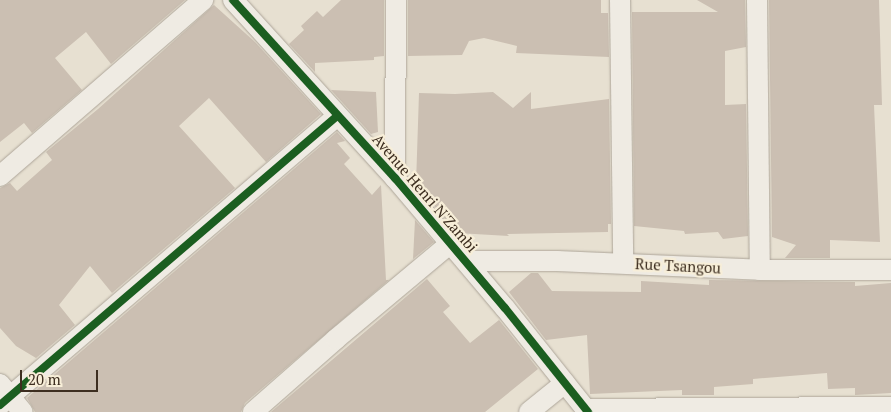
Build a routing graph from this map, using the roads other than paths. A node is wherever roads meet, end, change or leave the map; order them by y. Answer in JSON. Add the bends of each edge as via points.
{"nodes":[{"id":1,"x":203,"y":0,"type":"edge"},
{"id":2,"x":233,"y":0,"type":"edge"},
{"id":3,"x":396,"y":0,"type":"edge"},
{"id":4,"x":620,"y":0,"type":"edge"},
{"id":5,"x":757,"y":0,"type":"edge"},
{"id":6,"x":337,"y":116,"type":"junction"},
{"id":7,"x":0,"y":176,"type":"edge"},
{"id":8,"x":395,"y":178,"type":"junction"},
{"id":9,"x":451,"y":243,"type":"junction"},
{"id":10,"x":466,"y":261,"type":"junction"},
{"id":11,"x":623,"y":263,"type":"junction"},
{"id":12,"x":760,"y":270,"type":"junction"},
{"id":13,"x":891,"y":270,"type":"edge"},
{"id":14,"x":565,"y":383,"type":"junction"},
{"id":15,"x":3,"y":395,"type":"edge"},
{"id":16,"x":891,"y":407,"type":"edge"},
{"id":17,"x":587,"y":410,"type":"edge"},
{"id":18,"x":23,"y":412,"type":"edge"},
{"id":19,"x":253,"y":412,"type":"edge"},
{"id":20,"x":530,"y":412,"type":"edge"}],
"edges":[{"from":1,"to":7,"type":"street"},
{"from":2,"to":6,"type":"street","name":"Avenue Henri N'Zambi"},
{"from":3,"to":8,"type":"street"},
{"from":4,"to":11,"type":"street"},
{"from":5,"to":12,"type":"street"},
{"from":6,"to":8,"type":"street","name":"Avenue Henri N'Zambi"},
{"from":6,"to":15,"type":"street"},
{"from":8,"to":9,"type":"street","name":"Avenue Henri N'Zambi"},
{"from":9,"to":10,"type":"street","name":"Avenue Henri N'Zambi"},
{"from":9,"to":19,"type":"street"},
{"from":10,"to":11,"type":"street","name":"Rue Tsangou"},
{"from":10,"to":14,"type":"street","name":"Avenue Henri N'Zambi"},
{"from":11,"to":12,"type":"street","name":"Rue Tsangou"},
{"from":12,"to":13,"type":"street","name":"Rue Tsangou"},
{"from":14,"to":17,"type":"street","name":"Avenue Henri N'Zambi"},
{"from":14,"to":20,"type":"street"},
{"from":15,"to":18,"type":"street"},
{"from":16,"to":17,"type":"street"}]}
